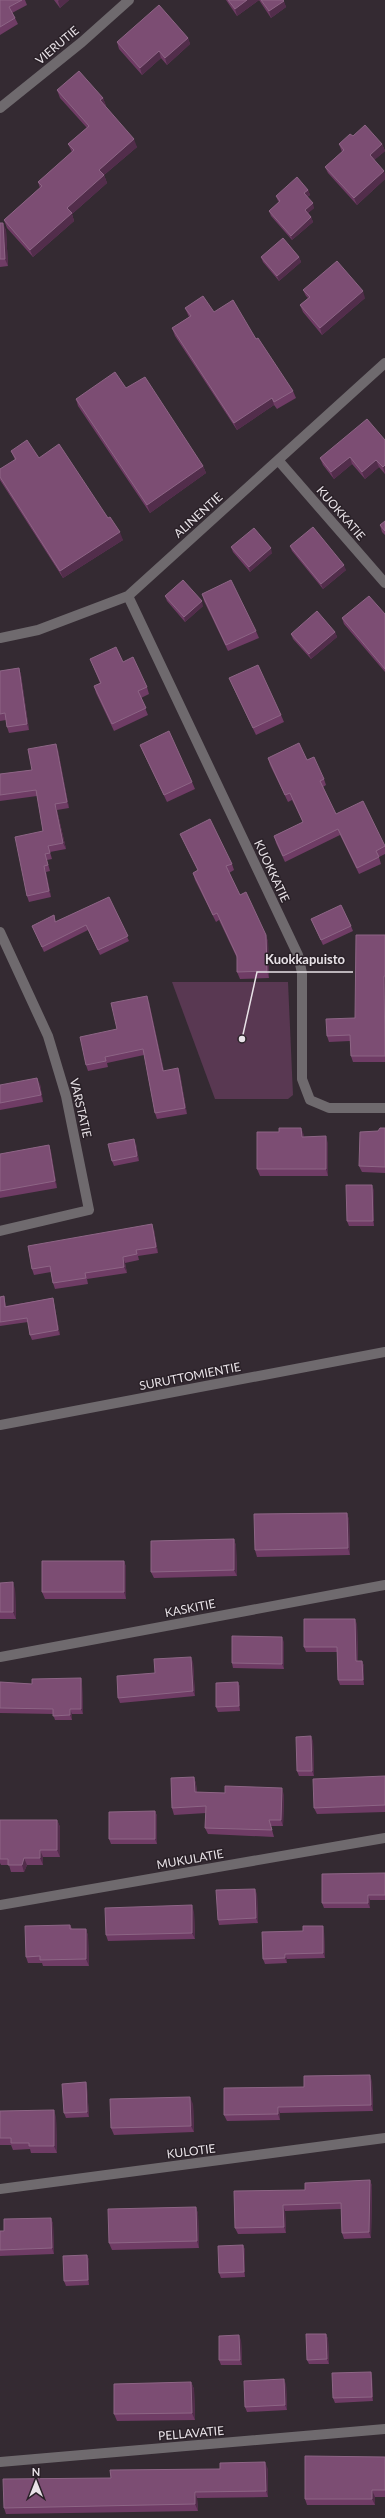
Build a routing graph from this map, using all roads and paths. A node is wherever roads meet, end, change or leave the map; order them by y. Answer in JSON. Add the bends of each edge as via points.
{"nodes":[{"id":1,"x":129,"y":0,"type":"edge"},
{"id":2,"x":0,"y":108,"type":"edge"},
{"id":3,"x":385,"y":363,"type":"edge"},
{"id":4,"x":278,"y":460,"type":"junction"},
{"id":5,"x":385,"y":583,"type":"edge"},
{"id":6,"x":128,"y":596,"type":"junction"},
{"id":7,"x":0,"y":638,"type":"edge"},
{"id":8,"x":0,"y":932,"type":"edge"},
{"id":9,"x":385,"y":1108,"type":"edge"},
{"id":10,"x":0,"y":1230,"type":"edge"},
{"id":11,"x":385,"y":1352,"type":"edge"},
{"id":12,"x":0,"y":1425,"type":"edge"},
{"id":13,"x":385,"y":1585,"type":"edge"},
{"id":14,"x":0,"y":1657,"type":"edge"},
{"id":15,"x":385,"y":1838,"type":"edge"},
{"id":16,"x":0,"y":1905,"type":"edge"},
{"id":17,"x":385,"y":2138,"type":"edge"},
{"id":18,"x":0,"y":2189,"type":"edge"},
{"id":19,"x":385,"y":2429,"type":"edge"},
{"id":20,"x":0,"y":2462,"type":"edge"}],
"edges":[{"from":1,"to":2,"type":"street","name":"VIERUTIE","via":[[82,42]]},
{"from":3,"to":4,"type":"street","name":"ALINENTIE"},
{"from":4,"to":5,"type":"street","name":"KUOKKATIE"},
{"from":4,"to":6,"type":"street","name":"ALINENTIE"},
{"from":6,"to":7,"type":"street","name":"ALINENTIE","via":[[38,630]]},
{"from":6,"to":9,"type":"street","name":"KUOKKATIE","via":[[298,955],[302,973],[302,1079],[310,1100],[329,1108]]},
{"from":8,"to":10,"type":"street","name":"VARSTATIE","via":[[48,1036],[66,1096],[88,1210]]},
{"from":11,"to":12,"type":"street","name":"SURUTTOMIENTIE"},
{"from":13,"to":14,"type":"street","name":"KASKITIE"},
{"from":15,"to":16,"type":"street","name":"MUKULATIE"},
{"from":17,"to":18,"type":"street","name":"KULOTIE"},
{"from":19,"to":20,"type":"street","name":"PELLAVATIE"}]}
